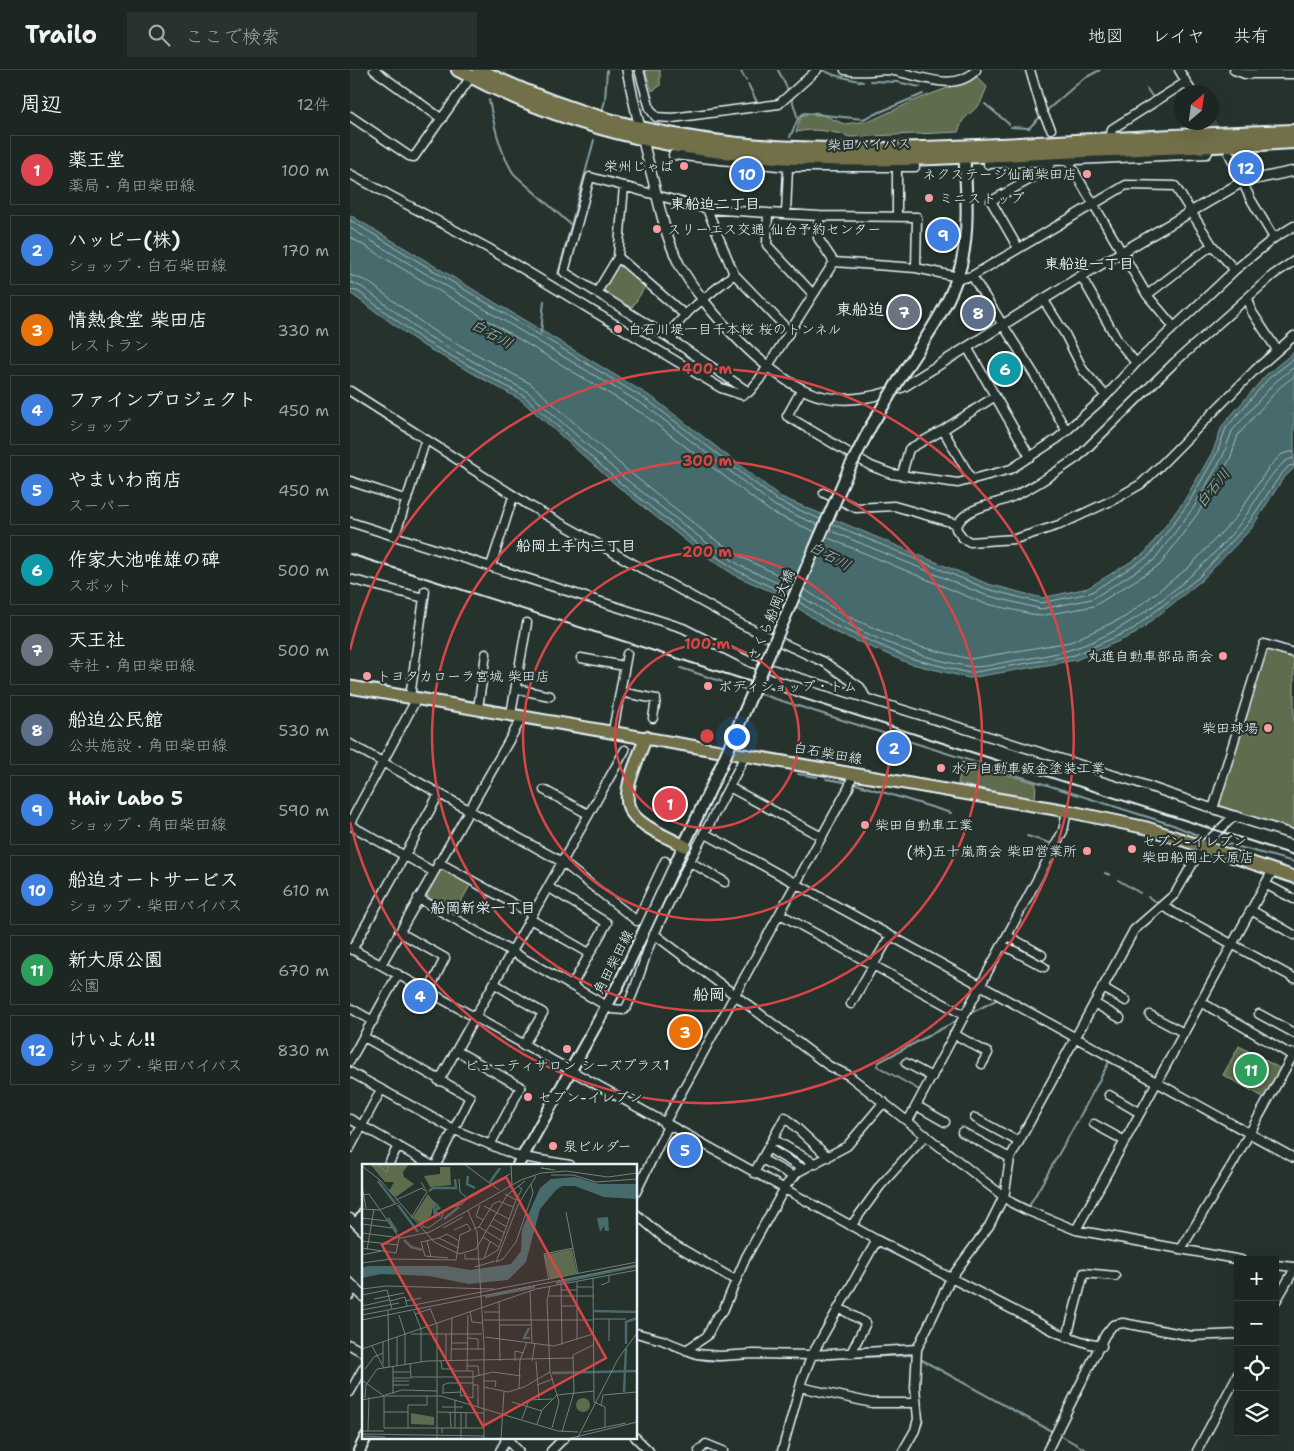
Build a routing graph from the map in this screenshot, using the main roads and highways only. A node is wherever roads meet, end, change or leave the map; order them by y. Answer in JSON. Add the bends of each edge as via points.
{"nodes":[{"id":1,"x":458,"y":70,"type":"edge"},
{"id":2,"x":475,"y":74,"type":"edge"},
{"id":3,"x":1294,"y":132,"type":"edge"},
{"id":4,"x":641,"y":134,"type":"junction"},
{"id":5,"x":1294,"y":142,"type":"edge"},
{"id":6,"x":964,"y":152,"type":"junction"},
{"id":7,"x":350,"y":687,"type":"edge"},
{"id":8,"x":646,"y":737,"type":"junction"},
{"id":9,"x":721,"y":766,"type":"joint"},
{"id":10,"x":685,"y":846,"type":"junction"},
{"id":11,"x":1294,"y":877,"type":"edge"},
{"id":12,"x":520,"y":1162,"type":"edge"},
{"id":13,"x":366,"y":1438,"type":"edge"},
{"id":14,"x":359,"y":1451,"type":"edge"}],
"edges":[{"from":1,"to":2,"type":"highway","name":"柴田バイパス"},
{"from":2,"to":4,"type":"highway","name":"柴田バイパス","via":[[511,97],[556,115]]},
{"from":3,"to":6,"type":"highway","name":"柴田バイパス","via":[[1110,140]]},
{"from":4,"to":6,"type":"highway","name":"柴田バイパス","via":[[800,150]]},
{"from":4,"to":6,"type":"highway","name":"柴田バイパス","via":[[717,157],[897,163]]},
{"from":5,"to":6,"type":"highway","name":"柴田バイパス","via":[[1054,157]]},
{"from":6,"to":9,"type":"main road","name":"さくら船岡大橋","bridge":true,"via":[[966,234],[958,277],[941,313],[870,426],[849,469]]},
{"from":7,"to":8,"type":"main road","name":"白石柴田線"},
{"from":8,"to":10,"type":"main road","via":[[627,792],[629,810],[643,826]]},
{"from":8,"to":11,"type":"main road","name":"白石柴田線","via":[[1067,811],[1146,828]]},
{"from":9,"to":10,"type":"main road","name":"角田柴田線"},
{"from":10,"to":12,"type":"main road","name":"角田柴田線","via":[[607,1006]]},
{"from":13,"to":14,"type":"main road"}]}
